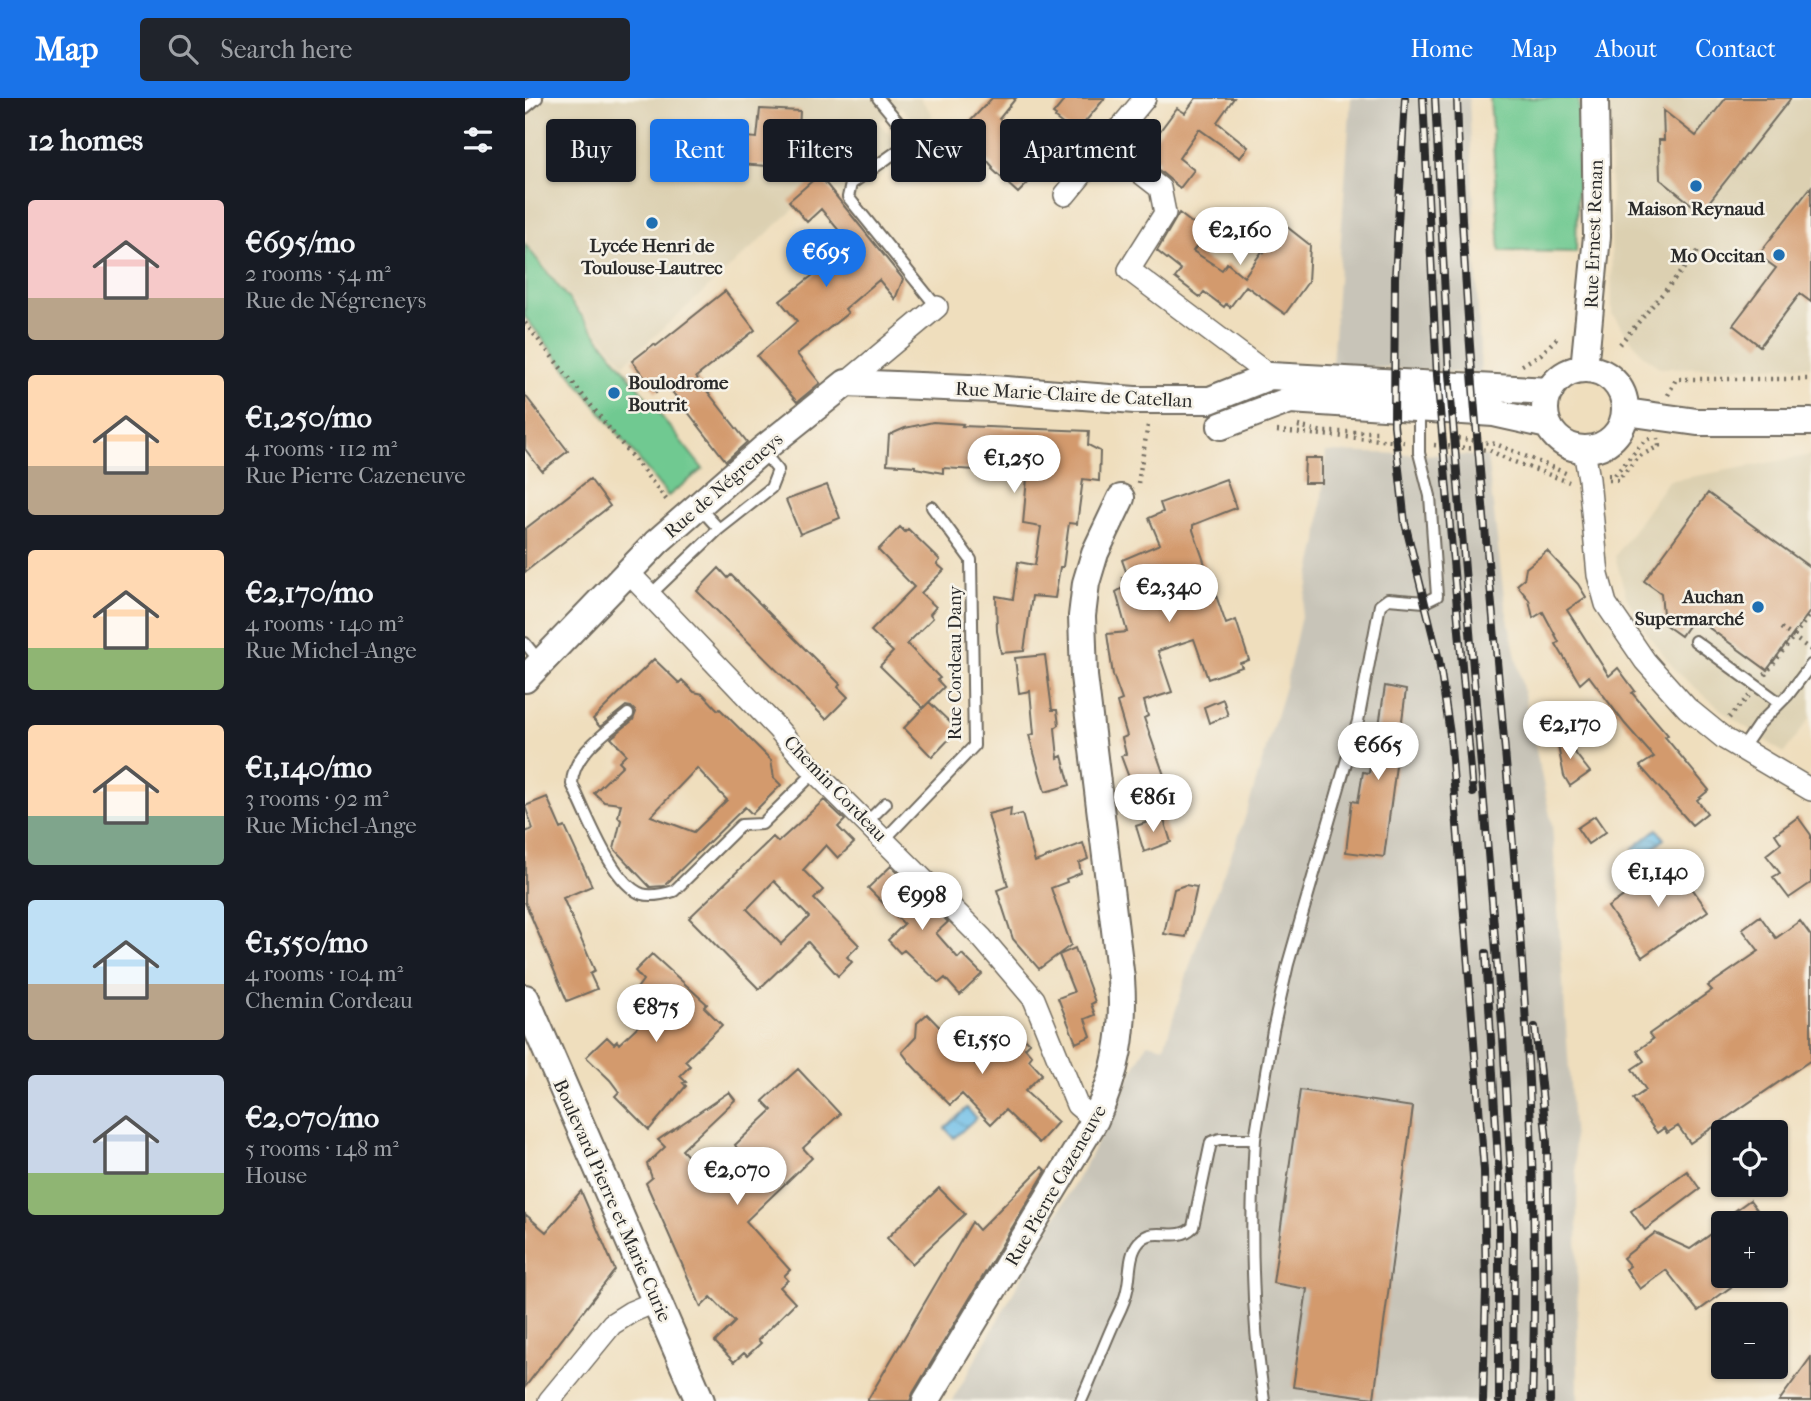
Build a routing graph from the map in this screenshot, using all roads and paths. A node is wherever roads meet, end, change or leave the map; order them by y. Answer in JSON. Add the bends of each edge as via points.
{"nodes":[{"id":1,"x":537,"y":98,"type":"edge"},
{"id":2,"x":878,"y":98,"type":"edge"},
{"id":3,"x":1145,"y":98,"type":"edge"},
{"id":4,"x":1595,"y":98,"type":"edge"},
{"id":5,"x":525,"y":108,"type":"edge"},
{"id":6,"x":1128,"y":119,"type":"edge"},
{"id":7,"x":1076,"y":182,"type":"edge"},
{"id":8,"x":1152,"y":182,"type":"edge"},
{"id":9,"x":1065,"y":195,"type":"dead end"},
{"id":10,"x":1701,"y":248,"type":"dead end"},
{"id":11,"x":937,"y":307,"type":"joint"},
{"id":12,"x":525,"y":323,"type":"edge"},
{"id":13,"x":1559,"y":336,"type":"dead end"},
{"id":14,"x":1620,"y":344,"type":"dead end"},
{"id":15,"x":1516,"y":368,"type":"dead end"},
{"id":16,"x":1584,"y":369,"type":"junction"},
{"id":17,"x":1270,"y":376,"type":"junction"},
{"id":18,"x":1811,"y":379,"type":"edge"},
{"id":19,"x":846,"y":383,"type":"junction"},
{"id":20,"x":1550,"y":391,"type":"junction"},
{"id":21,"x":1663,"y":404,"type":"dead end"},
{"id":22,"x":1419,"y":408,"type":"junction"},
{"id":23,"x":1626,"y":412,"type":"junction"},
{"id":24,"x":1811,"y":422,"type":"edge"},
{"id":25,"x":1148,"y":425,"type":"dead end"},
{"id":26,"x":1548,"y":425,"type":"junction"},
{"id":27,"x":1221,"y":426,"type":"dead end"},
{"id":28,"x":1274,"y":431,"type":"dead end"},
{"id":29,"x":1665,"y":432,"type":"dead end"},
{"id":30,"x":1657,"y":433,"type":"junction"},
{"id":31,"x":1420,"y":444,"type":"junction"},
{"id":32,"x":762,"y":450,"type":"junction"},
{"id":33,"x":1584,"y":450,"type":"junction"},
{"id":34,"x":1509,"y":460,"type":"junction"},
{"id":35,"x":1589,"y":477,"type":"junction"},
{"id":36,"x":1129,"y":493,"type":"joint"},
{"id":37,"x":932,"y":507,"type":"dead end"},
{"id":38,"x":690,"y":513,"type":"junction"},
{"id":39,"x":719,"y":529,"type":"junction"},
{"id":40,"x":627,"y":571,"type":"junction"},
{"id":41,"x":650,"y":595,"type":"junction"},
{"id":42,"x":1781,"y":628,"type":"dead end"},
{"id":43,"x":1695,"y":642,"type":"dead end"},
{"id":44,"x":1811,"y":650,"type":"edge"},
{"id":45,"x":530,"y":662,"type":"edge"},
{"id":46,"x":1811,"y":665,"type":"edge"},
{"id":47,"x":1780,"y":703,"type":"junction"},
{"id":48,"x":628,"y":714,"type":"dead end"},
{"id":49,"x":1742,"y":749,"type":"junction"},
{"id":50,"x":815,"y":772,"type":"junction"},
{"id":51,"x":1810,"y":786,"type":"edge"},
{"id":52,"x":886,"y":803,"type":"dead end"},
{"id":53,"x":867,"y":821,"type":"junction"},
{"id":54,"x":885,"y":839,"type":"junction"},
{"id":55,"x":525,"y":999,"type":"edge"},
{"id":56,"x":1095,"y":1120,"type":"junction"},
{"id":57,"x":1255,"y":1139,"type":"junction"},
{"id":58,"x":657,"y":1301,"type":"junction"},
{"id":59,"x":549,"y":1401,"type":"edge"},
{"id":60,"x":700,"y":1401,"type":"edge"},
{"id":61,"x":926,"y":1401,"type":"edge"},
{"id":62,"x":1081,"y":1401,"type":"edge"},
{"id":63,"x":1264,"y":1401,"type":"edge"}],
"edges":[{"from":1,"to":5,"type":"lane"},
{"from":2,"to":11,"type":"lane","via":[[913,140],[851,184],[848,197]]},
{"from":3,"to":6,"type":"street"},
{"from":4,"to":16,"type":"street","name":"Rue Ernest Renan","via":[[1597,236]]},
{"from":7,"to":9,"type":"street"},
{"from":8,"to":17,"type":"street","via":[[1160,188],[1165,213],[1129,270]]},
{"from":10,"to":14,"type":"path"},
{"from":11,"to":19,"type":"street","name":"Rue de Négreneys"},
{"from":12,"to":38,"type":"path"},
{"from":13,"to":15,"type":"path","via":[[1541,354]]},
{"from":16,"to":20,"type":"street","via":[[1564,376]]},
{"from":16,"to":23,"type":"street","via":[[1614,381]]},
{"from":17,"to":19,"type":"street","name":"Rue Marie-Claire de Catellan","via":[[1210,400]]},
{"from":17,"to":20,"type":"street","name":"Rue Marie-Claire de Catellan"},
{"from":18,"to":21,"type":"path","via":[[1676,379]]},
{"from":19,"to":32,"type":"street","name":"Rue de Négreneys"},
{"from":20,"to":26,"type":"street"},
{"from":22,"to":26,"type":"street","via":[[1494,413]]},
{"from":22,"to":27,"type":"street","via":[[1290,400]]},
{"from":22,"to":31,"type":"lane"},
{"from":23,"to":24,"type":"street","via":[[1697,422]]},
{"from":23,"to":33,"type":"street","via":[[1617,435],[1608,443]]},
{"from":25,"to":36,"type":"path"},
{"from":26,"to":33,"type":"street","via":[[1562,442]]},
{"from":28,"to":31,"type":"path"},
{"from":29,"to":30,"type":"path"},
{"from":30,"to":35,"type":"path","via":[[1642,443],[1615,475]]},
{"from":30,"to":35,"type":"path","via":[[1659,446],[1638,457],[1618,480]]},
{"from":31,"to":34,"type":"path","via":[[1489,450]]},
{"from":31,"to":57,"type":"lane","via":[[1430,496],[1437,596],[1425,602],[1388,599],[1380,605],[1358,721],[1288,964]]},
{"from":32,"to":38,"type":"street","name":"Rue de Négreneys"},
{"from":32,"to":39,"type":"lane","via":[[778,470],[771,488]]},
{"from":33,"to":35,"type":"street"},
{"from":34,"to":35,"type":"path","via":[[1569,482]]},
{"from":34,"to":35,"type":"path","via":[[1511,452],[1572,476]]},
{"from":35,"to":49,"type":"street","via":[[1598,575],[1606,604],[1687,708]]},
{"from":36,"to":56,"type":"street","name":"Rue Pierre Cazeneuve","via":[[1095,553],[1082,617],[1084,676],[1123,1006],[1118,1056]]},
{"from":37,"to":54,"type":"lane","name":"Rue Cordeau Dany","via":[[971,560],[974,746]]},
{"from":38,"to":39,"type":"lane"},
{"from":38,"to":40,"type":"street","name":"Rue de Négreneys"},
{"from":39,"to":41,"type":"lane"},
{"from":40,"to":41,"type":"street","name":"Chemin Cordeau"},
{"from":40,"to":45,"type":"street","name":"Rue de Négreneys"},
{"from":41,"to":50,"type":"street","name":"Chemin Cordeau"},
{"from":42,"to":44,"type":"path"},
{"from":43,"to":47,"type":"lane"},
{"from":46,"to":47,"type":"lane"},
{"from":47,"to":49,"type":"lane"},
{"from":48,"to":50,"type":"lane","via":[[577,763],[572,784],[612,867],[641,894],[674,891],[741,825],[762,824]]},
{"from":49,"to":51,"type":"street"},
{"from":50,"to":53,"type":"street","name":"Chemin Cordeau"},
{"from":52,"to":53,"type":"lane"},
{"from":53,"to":54,"type":"street","name":"Chemin Cordeau"},
{"from":54,"to":56,"type":"street","name":"Chemin Cordeau","via":[[982,938],[1034,999],[1077,1105]]},
{"from":55,"to":58,"type":"main road","name":"Boulevard Pierre et Marie Curie"},
{"from":56,"to":61,"type":"street","name":"Rue Pierre Cazeneuve"},
{"from":57,"to":62,"type":"lane","via":[[1211,1142],[1193,1227],[1178,1235],[1154,1233],[1136,1246],[1127,1293]]},
{"from":57,"to":63,"type":"lane","via":[[1252,1270]]},
{"from":58,"to":59,"type":"street","via":[[612,1324]]},
{"from":58,"to":60,"type":"main road","name":"Boulevard Pierre et Marie Curie"}]}
